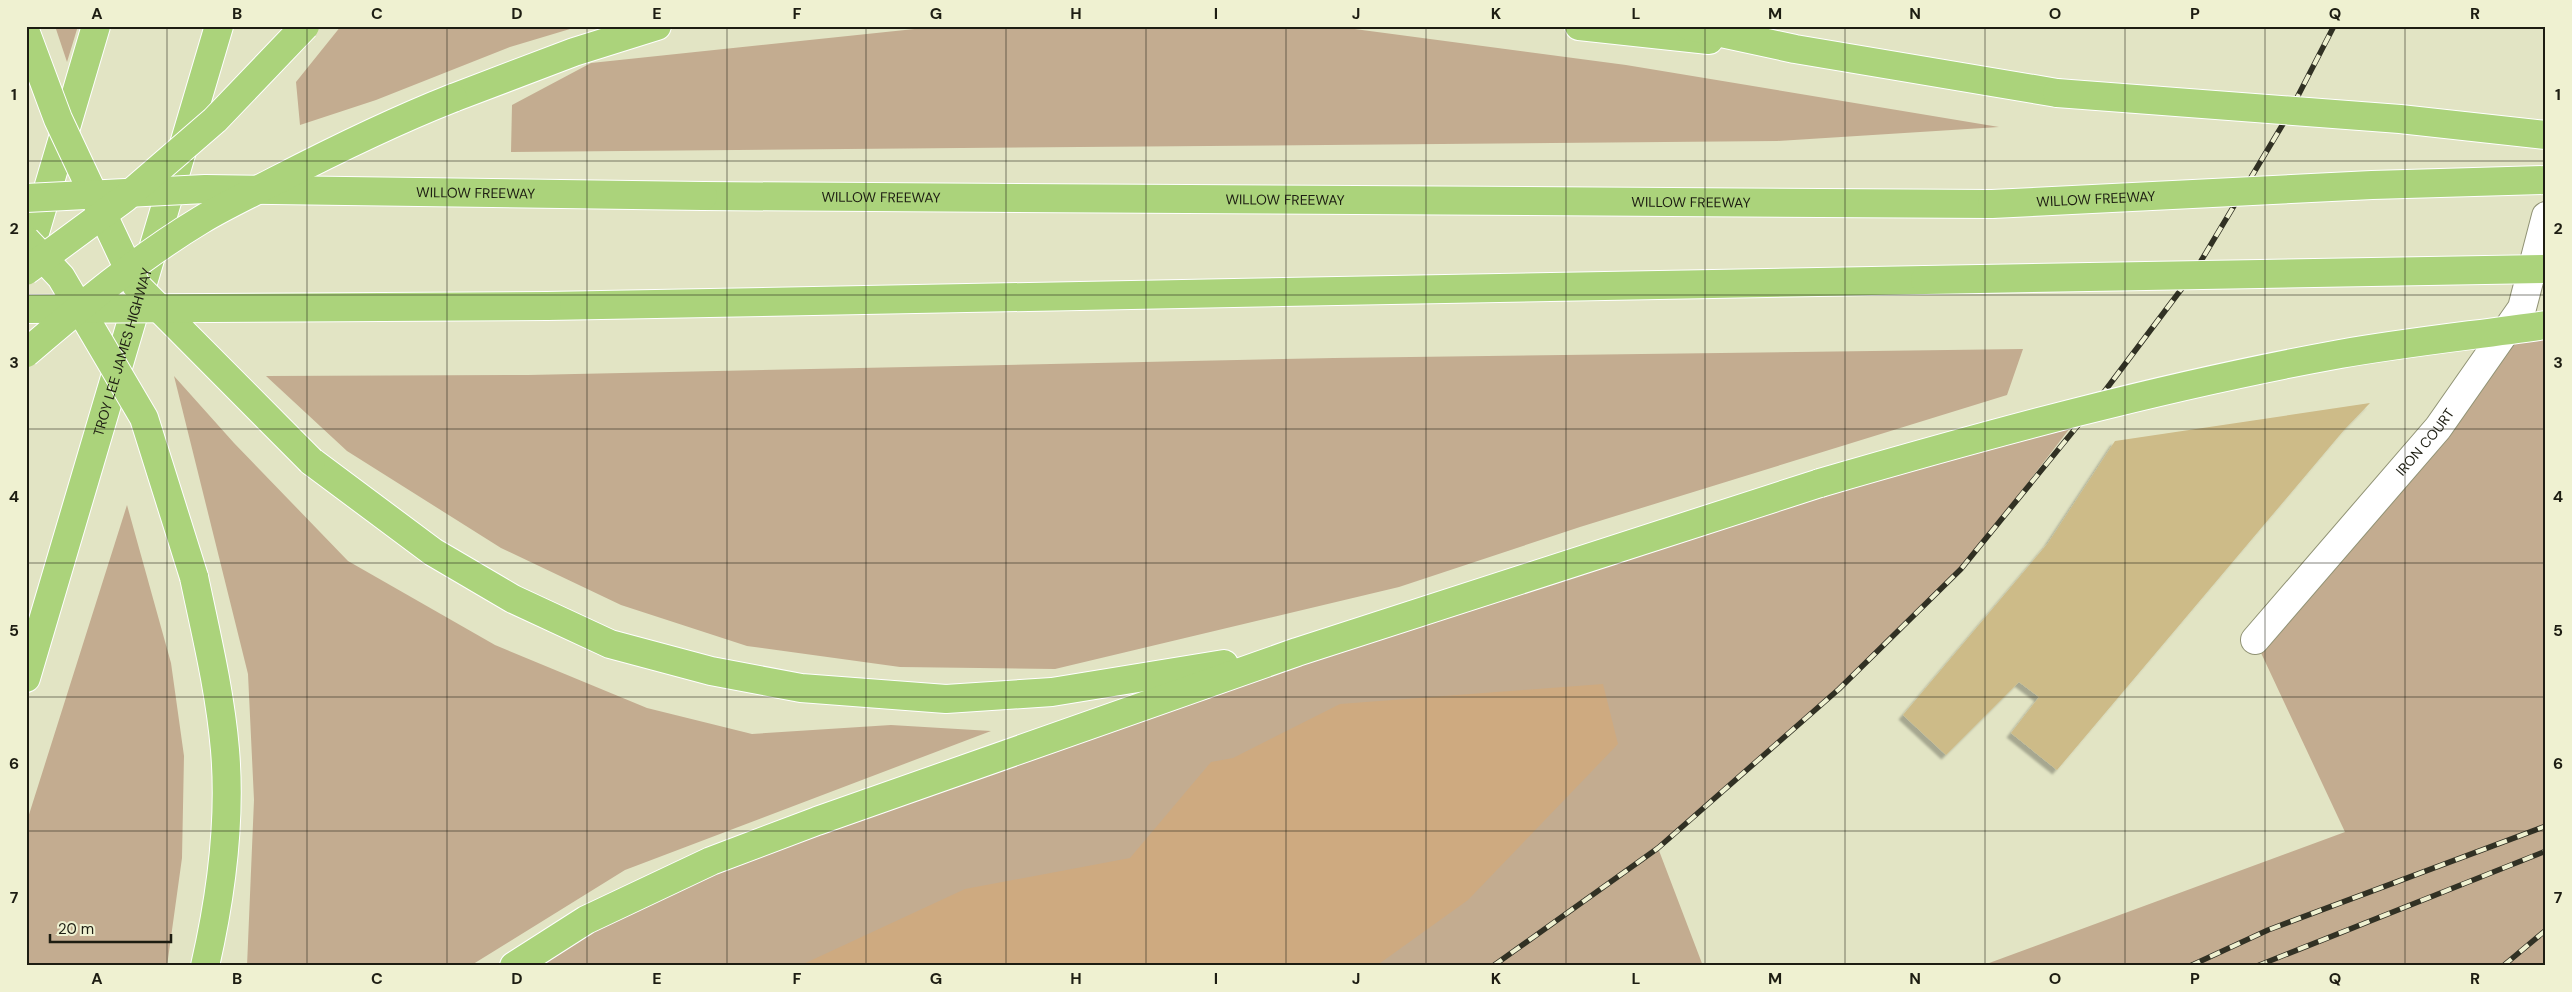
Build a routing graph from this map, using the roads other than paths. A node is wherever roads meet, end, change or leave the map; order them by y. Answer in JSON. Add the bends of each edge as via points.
{"nodes":[{"id":1,"x":96,"y":26,"type":"edge"},
{"id":2,"x":219,"y":26,"type":"edge"},
{"id":3,"x":305,"y":26,"type":"edge"},
{"id":4,"x":657,"y":26,"type":"edge"},
{"id":5,"x":1579,"y":26,"type":"edge"},
{"id":6,"x":1689,"y":26,"type":"edge"},
{"id":7,"x":26,"y":33,"type":"edge"},
{"id":8,"x":1795,"y":49,"type":"junction"},
{"id":9,"x":2546,"y":135,"type":"edge"},
{"id":10,"x":2546,"y":180,"type":"edge"},
{"id":11,"x":26,"y":198,"type":"edge"},
{"id":12,"x":2546,"y":216,"type":"edge"},
{"id":13,"x":26,"y":240,"type":"edge"},
{"id":14,"x":26,"y":263,"type":"edge"},
{"id":15,"x":2546,"y":269,"type":"edge"},
{"id":16,"x":26,"y":271,"type":"edge"},
{"id":17,"x":26,"y":308,"type":"edge"},
{"id":18,"x":2546,"y":325,"type":"edge"},
{"id":19,"x":26,"y":353,"type":"edge"},
{"id":20,"x":2255,"y":640,"type":"dead end"},
{"id":21,"x":1297,"y":652,"type":"junction"},
{"id":22,"x":26,"y":678,"type":"edge"},
{"id":23,"x":205,"y":966,"type":"edge"},
{"id":24,"x":514,"y":966,"type":"edge"}],
"edges":[{"from":1,"to":14,"type":"highway"},
{"from":2,"to":22,"type":"highway","name":"TROY LEE JAMES HIGHWAY"},
{"from":3,"to":16,"type":"highway","bridge":true,"via":[[215,120],[126,198]]},
{"from":4,"to":19,"type":"highway","bridge":true,"via":[[574,52],[453,98],[336,149],[201,220],[102,291]]},
{"from":5,"to":8,"type":"highway"},
{"from":6,"to":8,"type":"highway"},
{"from":7,"to":21,"type":"highway","bridge":true,"via":[[58,119],[136,285],[311,461],[433,552],[513,599],[610,644],[711,671],[802,688],[946,699],[1052,692]]},
{"from":8,"to":9,"type":"highway","bridge":true,"via":[[2056,94],[2400,119]]},
{"from":10,"to":11,"type":"highway","name":"WILLOW FREEWAY","bridge":true,"via":[[2372,185],[1992,204],[703,196],[205,189]]},
{"from":12,"to":20,"type":"lane","name":"IRON COURT","via":[[2522,308],[2438,428]]},
{"from":13,"to":23,"type":"highway","bridge":true,"via":[[61,277],[144,418],[194,577],[215,679],[225,750],[226,835]]},
{"from":15,"to":17,"type":"highway","bridge":true,"via":[[547,306]]},
{"from":18,"to":21,"type":"highway","bridge":true,"via":[[2341,354],[2148,394],[2008,429],[1820,483]]},
{"from":21,"to":24,"type":"highway","via":[[711,861],[586,920]]}]}
